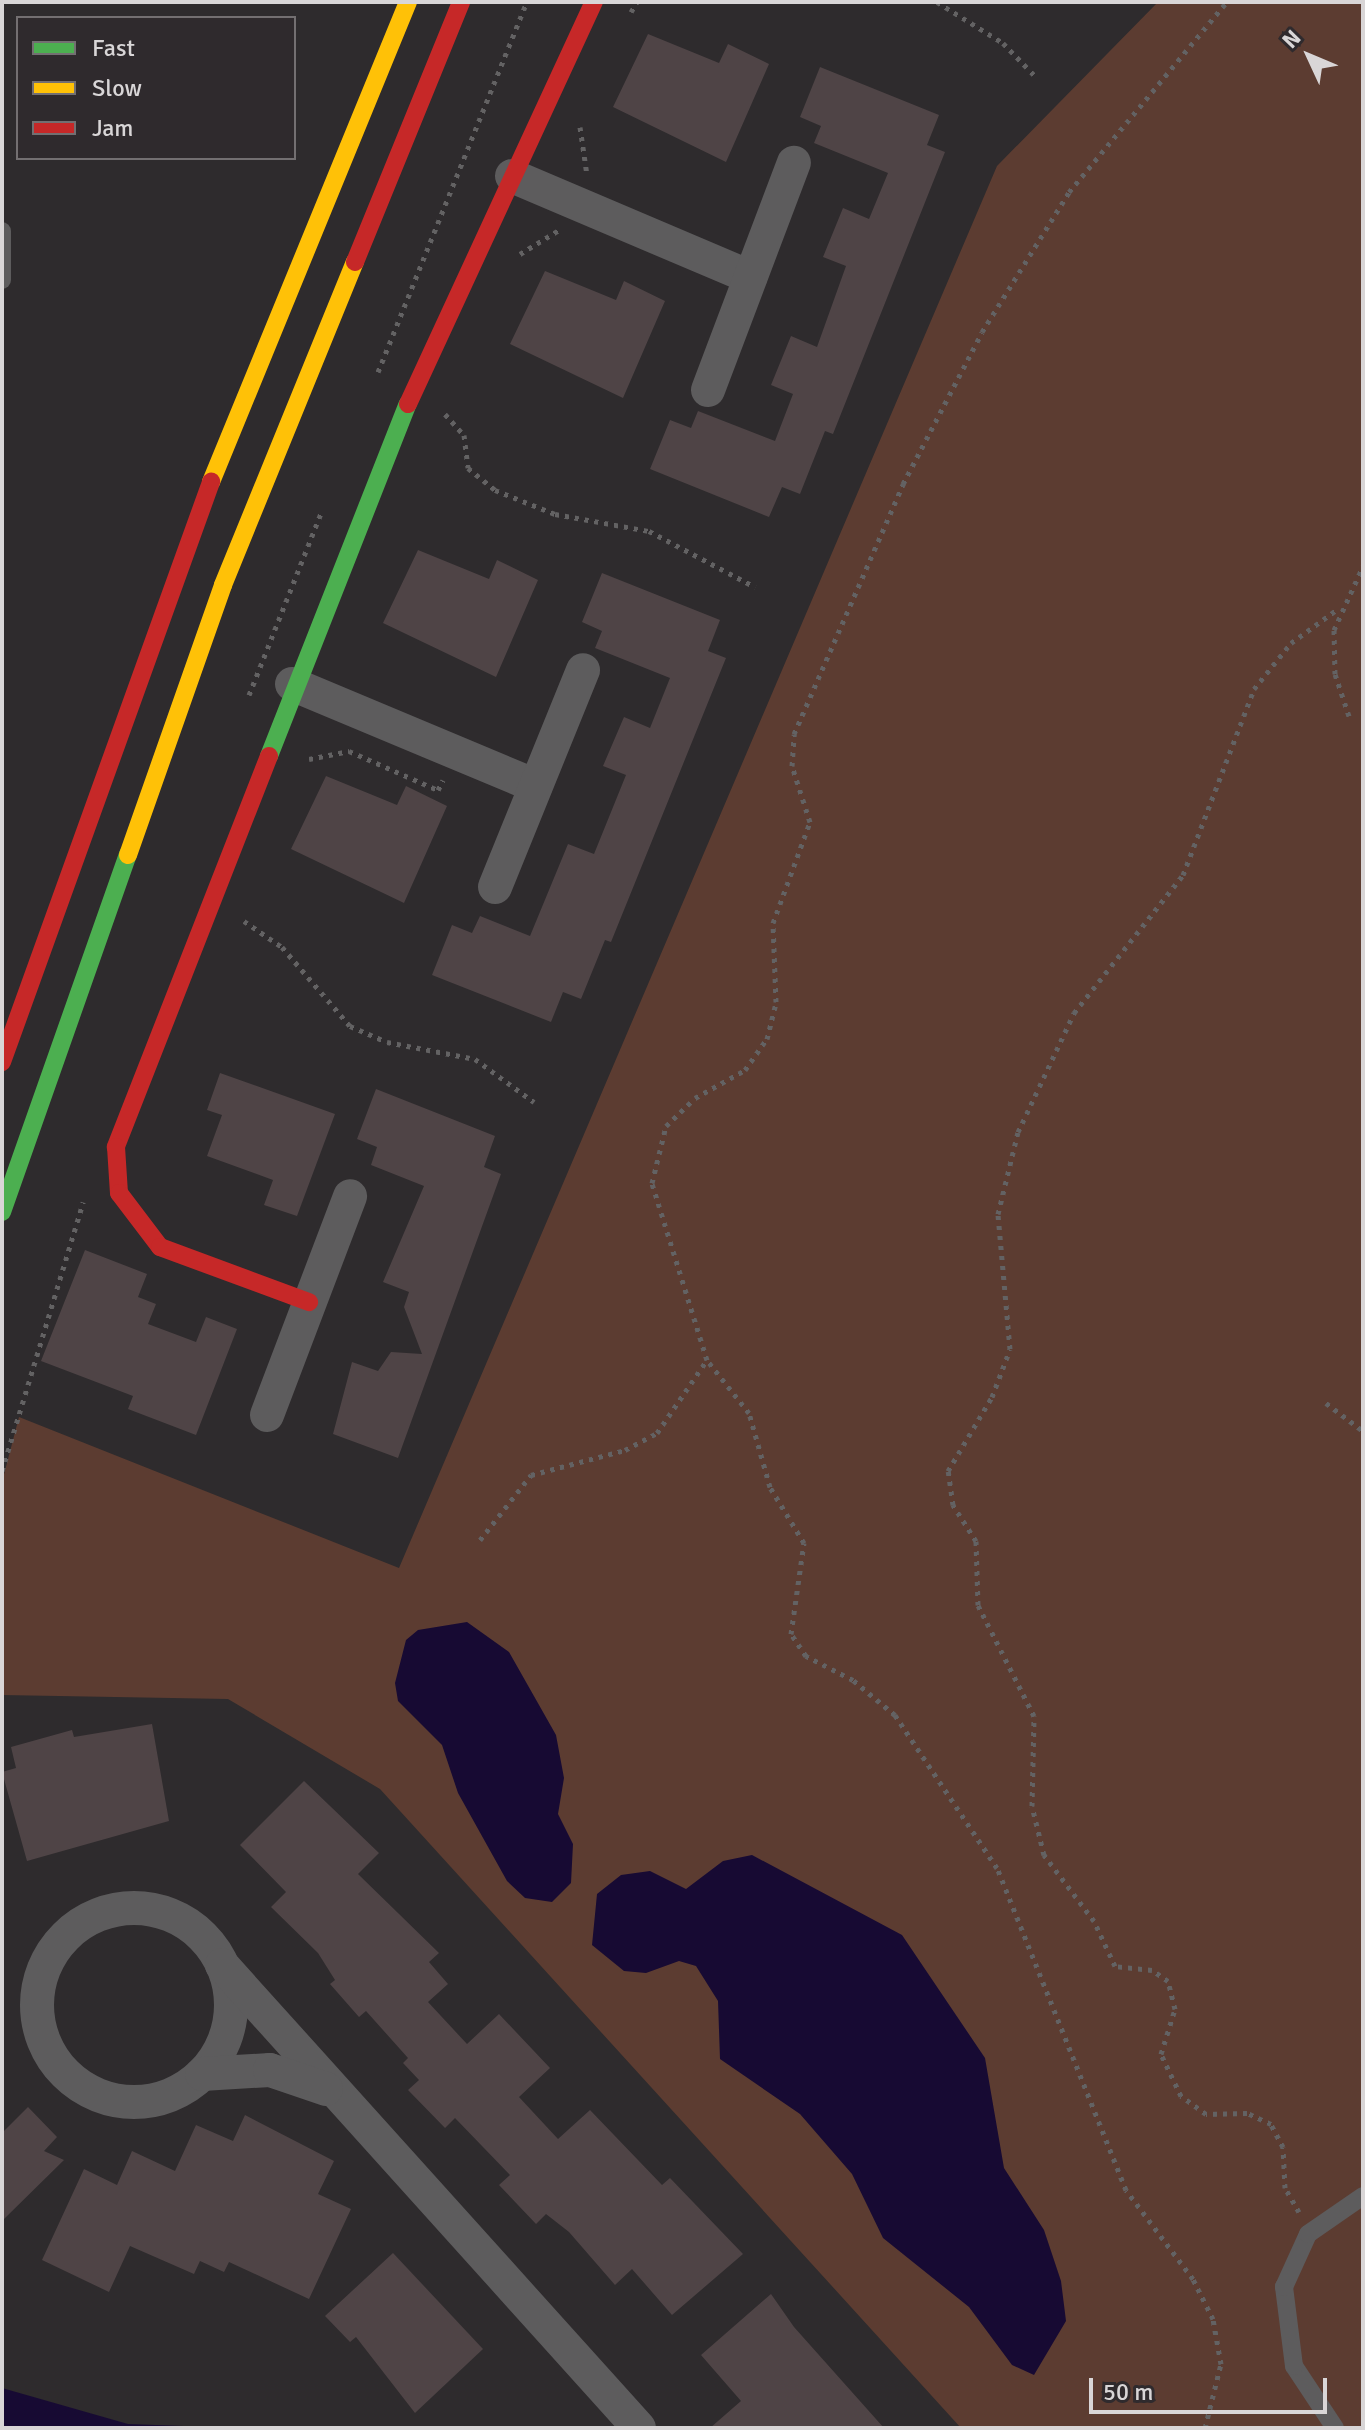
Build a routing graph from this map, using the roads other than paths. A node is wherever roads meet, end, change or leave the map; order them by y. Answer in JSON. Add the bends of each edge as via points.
{"nodes":[{"id":1,"x":408,"y":2,"type":"edge"},
{"id":2,"x":461,"y":2,"type":"edge"},
{"id":3,"x":594,"y":2,"type":"edge"},
{"id":4,"x":794,"y":163,"type":"dead end"},
{"id":5,"x":512,"y":176,"type":"junction"},
{"id":6,"x":2,"y":231,"type":"edge"},
{"id":7,"x":750,"y":277,"type":"junction"},
{"id":8,"x":2,"y":280,"type":"edge"},
{"id":9,"x":708,"y":390,"type":"dead end"},
{"id":10,"x":583,"y":670,"type":"dead end"},
{"id":11,"x":292,"y":684,"type":"junction"},
{"id":12,"x":536,"y":786,"type":"junction"},
{"id":13,"x":495,"y":887,"type":"dead end"},
{"id":14,"x":2,"y":1062,"type":"edge"},
{"id":15,"x":350,"y":1196,"type":"dead end"},
{"id":16,"x":2,"y":1212,"type":"edge"},
{"id":17,"x":309,"y":1302,"type":"junction"},
{"id":18,"x":267,"y":1415,"type":"dead end"},
{"id":19,"x":222,"y":1965,"type":"junction"},
{"id":20,"x":202,"y":2074,"type":"junction"},
{"id":21,"x":334,"y":2093,"type":"junction"},
{"id":22,"x":1363,"y":2196,"type":"edge"},
{"id":23,"x":639,"y":2428,"type":"edge"},
{"id":24,"x":1335,"y":2428,"type":"edge"}],
"edges":[{"from":1,"to":14,"type":"street","via":[[175,569]]},
{"from":2,"to":16,"type":"street","via":[[217,600]]},
{"from":3,"to":5,"type":"street"},
{"from":4,"to":7,"type":"street"},
{"from":5,"to":7,"type":"street"},
{"from":5,"to":11,"type":"street","via":[[406,408]]},
{"from":6,"to":8,"type":"lane"},
{"from":7,"to":9,"type":"street"},
{"from":10,"to":12,"type":"street"},
{"from":11,"to":12,"type":"street"},
{"from":11,"to":17,"type":"street","via":[[123,1124],[115,1170],[128,1214],[160,1247]]},
{"from":12,"to":13,"type":"street"},
{"from":15,"to":17,"type":"street"},
{"from":17,"to":18,"type":"street"},
{"from":19,"to":20,"type":"street","via":[[230,1987],[227,2034]]},
{"from":19,"to":20,"type":"street","via":[[209,1943],[167,1914],[116,1910],[91,1918],[52,1952],[37,2001],[48,2051],[73,2080],[106,2099],[158,2099]]},
{"from":19,"to":21,"type":"street"},
{"from":20,"to":21,"type":"street","via":[[270,2070]]},
{"from":21,"to":23,"type":"street"},
{"from":22,"to":24,"type":"lane","via":[[1308,2234],[1288,2267],[1284,2326],[1302,2385]]}]}
